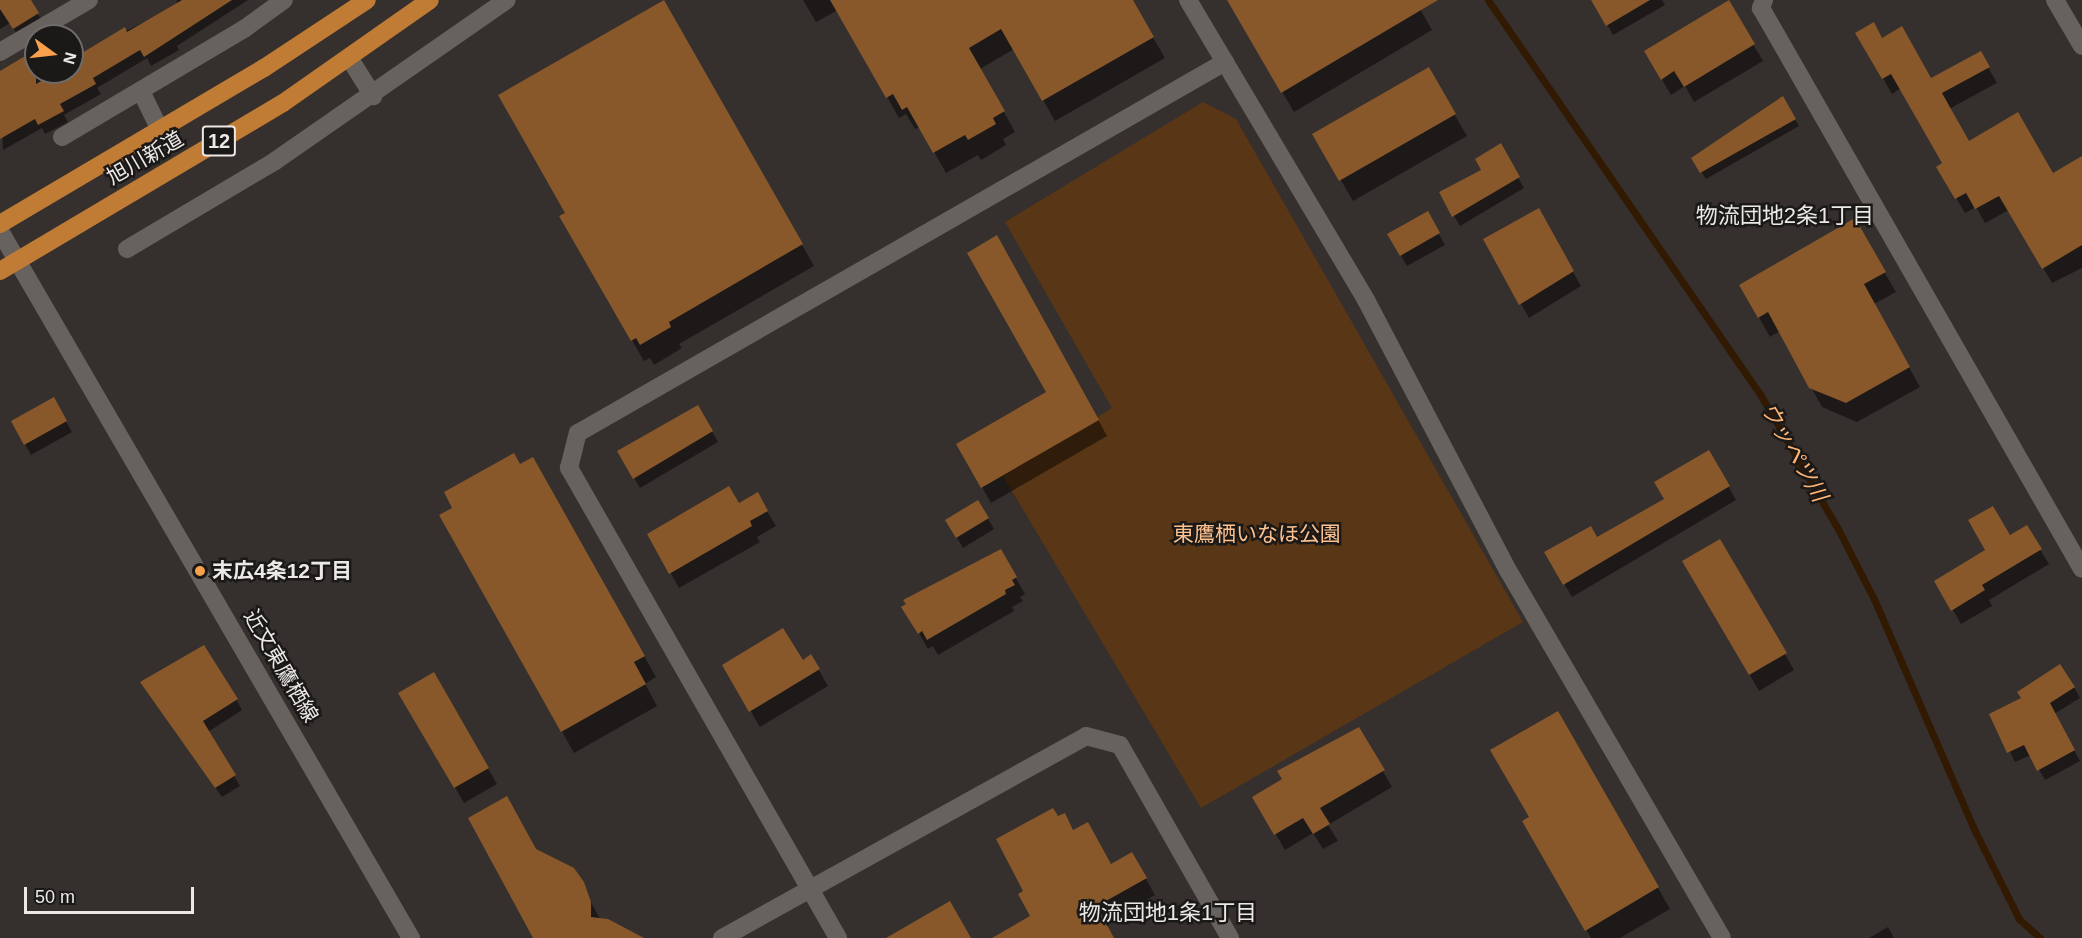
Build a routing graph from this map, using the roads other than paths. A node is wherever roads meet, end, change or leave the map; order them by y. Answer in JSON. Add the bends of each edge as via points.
{"nodes":[{"id":1,"x":89,"y":0,"type":"edge"},
{"id":2,"x":284,"y":0,"type":"edge"},
{"id":3,"x":367,"y":0,"type":"edge"},
{"id":4,"x":430,"y":0,"type":"edge"},
{"id":5,"x":507,"y":0,"type":"edge"},
{"id":6,"x":1188,"y":0,"type":"edge"},
{"id":7,"x":1764,"y":0,"type":"edge"},
{"id":8,"x":2055,"y":0,"type":"edge"},
{"id":9,"x":66,"y":6,"type":"edge"},
{"id":10,"x":2082,"y":46,"type":"edge"},
{"id":11,"x":0,"y":52,"type":"edge"},
{"id":12,"x":350,"y":59,"type":"junction"},
{"id":13,"x":1225,"y":62,"type":"junction"},
{"id":14,"x":141,"y":92,"type":"junction"},
{"id":15,"x":373,"y":96,"type":"junction"},
{"id":16,"x":159,"y":128,"type":"junction"},
{"id":17,"x":62,"y":137,"type":"dead end"},
{"id":18,"x":0,"y":224,"type":"edge"},
{"id":19,"x":0,"y":231,"type":"edge"},
{"id":20,"x":127,"y":249,"type":"dead end"},
{"id":21,"x":18,"y":260,"type":"junction"},
{"id":22,"x":0,"y":271,"type":"edge"},
{"id":23,"x":2082,"y":568,"type":"edge"},
{"id":24,"x":809,"y":887,"type":"junction"},
{"id":25,"x":411,"y":938,"type":"edge"},
{"id":26,"x":722,"y":938,"type":"edge"},
{"id":27,"x":838,"y":938,"type":"edge"},
{"id":28,"x":1230,"y":938,"type":"edge"},
{"id":29,"x":1722,"y":938,"type":"edge"}],
"edges":[{"from":1,"to":9,"type":"street"},
{"from":2,"to":14,"type":"street"},
{"from":3,"to":16,"type":"highway","name":"旭川新道","number":"12","via":[[264,68]]},
{"from":4,"to":12,"type":"highway","name":"旭川新道","number":"12"},
{"from":5,"to":15,"type":"street"},
{"from":6,"to":13,"type":"street"},
{"from":7,"to":23,"type":"street","via":[[1761,8]]},
{"from":8,"to":10,"type":"street"},
{"from":9,"to":11,"type":"street"},
{"from":12,"to":15,"type":"street"},
{"from":12,"to":21,"type":"highway","name":"旭川新道","number":"12"},
{"from":13,"to":24,"type":"street","via":[[578,433],[569,468]]},
{"from":13,"to":29,"type":"street","via":[[1366,300],[1509,572]]},
{"from":14,"to":16,"type":"street"},
{"from":14,"to":17,"type":"street"},
{"from":15,"to":20,"type":"street","via":[[275,161]]},
{"from":16,"to":18,"type":"highway","name":"旭川新道","number":"12"},
{"from":19,"to":21,"type":"street","name":"近文東鷹栖線"},
{"from":21,"to":22,"type":"highway","name":"旭川新道","number":"12"},
{"from":21,"to":25,"type":"street","name":"近文東鷹栖線"},
{"from":24,"to":26,"type":"street"},
{"from":24,"to":27,"type":"street"},
{"from":24,"to":28,"type":"street","via":[[1086,736],[1120,745]]}]}
